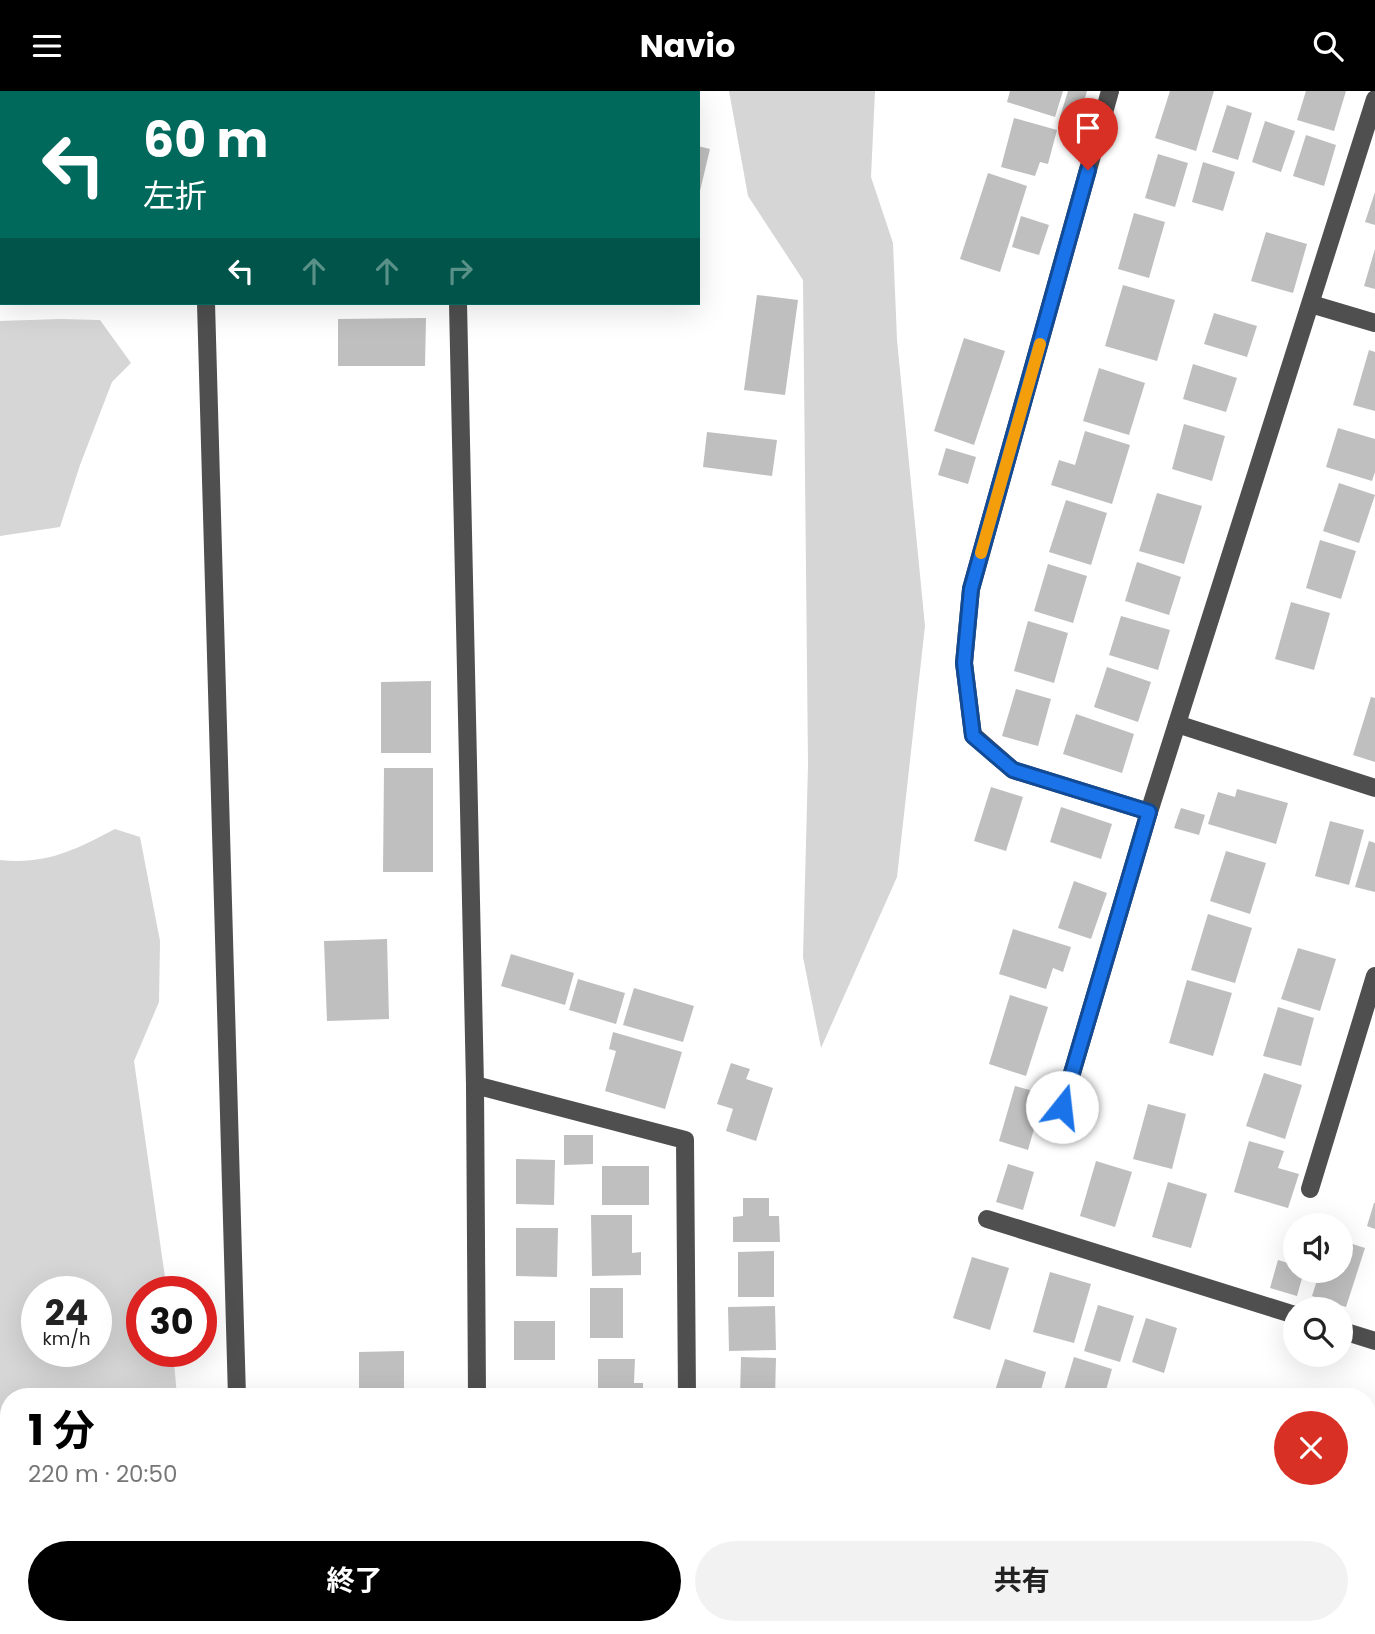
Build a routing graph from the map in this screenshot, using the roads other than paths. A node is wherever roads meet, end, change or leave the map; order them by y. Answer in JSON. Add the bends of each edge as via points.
{"nodes":[{"id":1,"x":1110,"y":91,"type":"edge"},
{"id":2,"x":1375,"y":99,"type":"edge"},
{"id":3,"x":206,"y":305,"type":"edge"},
{"id":4,"x":458,"y":305,"type":"edge"},
{"id":5,"x":1311,"y":305,"type":"junction"},
{"id":6,"x":1375,"y":323,"type":"edge"},
{"id":7,"x":1177,"y":724,"type":"junction"},
{"id":8,"x":1375,"y":788,"type":"edge"},
{"id":9,"x":1149,"y":812,"type":"junction"},
{"id":10,"x":1375,"y":976,"type":"edge"},
{"id":11,"x":475,"y":1085,"type":"junction"},
{"id":12,"x":1062,"y":1107,"type":"dead end"},
{"id":13,"x":1310,"y":1189,"type":"dead end"},
{"id":14,"x":987,"y":1219,"type":"dead end"},
{"id":15,"x":1283,"y":1311,"type":"edge"},
{"id":16,"x":1353,"y":1334,"type":"edge"},
{"id":17,"x":1375,"y":1341,"type":"edge"},
{"id":18,"x":237,"y":1388,"type":"edge"},
{"id":19,"x":477,"y":1388,"type":"edge"},
{"id":20,"x":687,"y":1388,"type":"edge"}],
"edges":[{"from":1,"to":9,"type":"street","via":[[971,589],[964,663],[973,736],[1013,770]]},
{"from":2,"to":5,"type":"street"},
{"from":3,"to":18,"type":"street"},
{"from":4,"to":11,"type":"street"},
{"from":5,"to":6,"type":"street"},
{"from":5,"to":7,"type":"street"},
{"from":7,"to":8,"type":"street"},
{"from":7,"to":9,"type":"street"},
{"from":9,"to":12,"type":"street"},
{"from":10,"to":13,"type":"street"},
{"from":11,"to":19,"type":"street"},
{"from":11,"to":20,"type":"street","via":[[685,1140]]},
{"from":14,"to":15,"type":"street"},
{"from":16,"to":17,"type":"street"}]}
